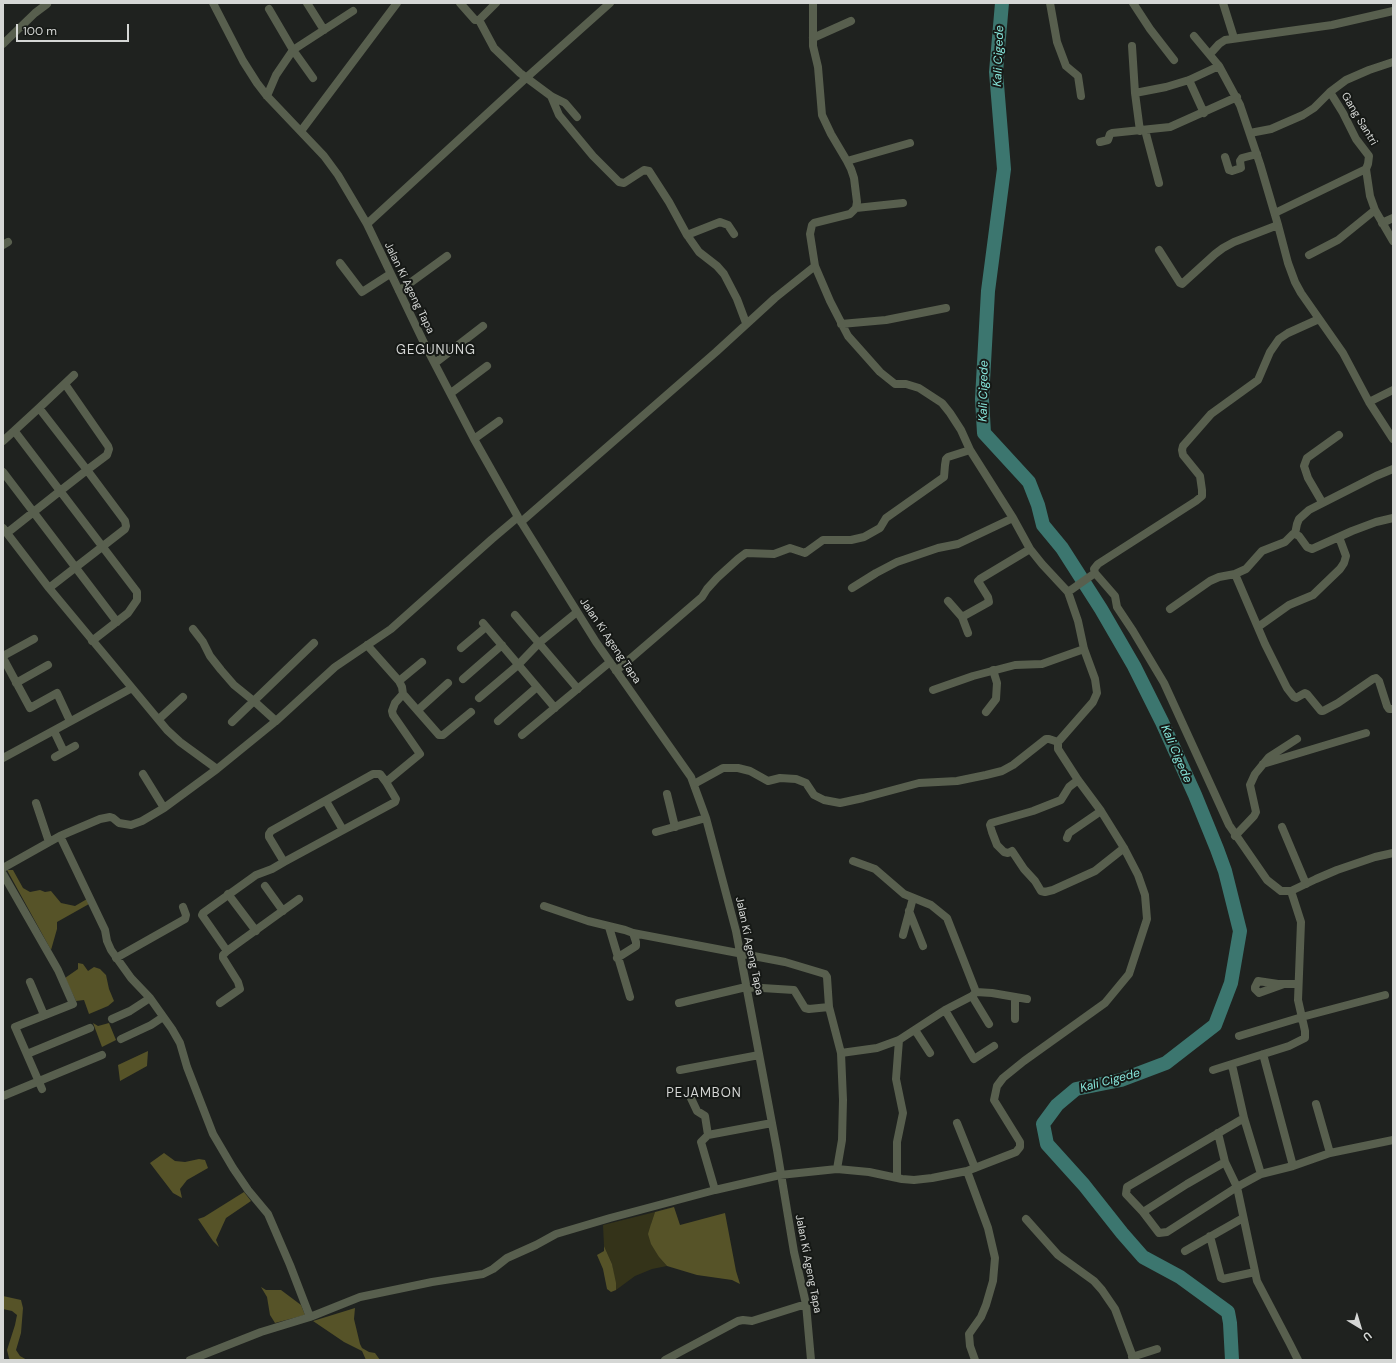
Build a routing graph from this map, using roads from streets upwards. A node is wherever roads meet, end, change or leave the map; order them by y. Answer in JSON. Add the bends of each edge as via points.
{"nodes":[{"id":1,"x":213,"y":3,"type":"edge"},
{"id":2,"x":307,"y":3,"type":"edge"},
{"id":3,"x":397,"y":3,"type":"edge"},
{"id":4,"x":460,"y":3,"type":"edge"},
{"id":5,"x":496,"y":3,"type":"edge"},
{"id":6,"x":610,"y":3,"type":"edge"},
{"id":7,"x":813,"y":3,"type":"edge"},
{"id":8,"x":1050,"y":3,"type":"edge"},
{"id":9,"x":1133,"y":3,"type":"edge"},
{"id":10,"x":1223,"y":3,"type":"edge"},
{"id":11,"x":47,"y":4,"type":"edge"},
{"id":12,"x":269,"y":9,"type":"dead end"},
{"id":13,"x":1393,"y":10,"type":"edge"},
{"id":14,"x":353,"y":11,"type":"dead end"},
{"id":15,"x":479,"y":20,"type":"junction"},
{"id":16,"x":851,"y":21,"type":"dead end"},
{"id":17,"x":324,"y":30,"type":"junction"},
{"id":18,"x":1194,"y":36,"type":"dead end"},
{"id":19,"x":813,"y":38,"type":"junction"},
{"id":20,"x":1234,"y":38,"type":"junction"},
{"id":21,"x":3,"y":44,"type":"edge"},
{"id":22,"x":1132,"y":46,"type":"dead end"},
{"id":23,"x":293,"y":50,"type":"junction"},
{"id":24,"x":1210,"y":54,"type":"junction"},
{"id":25,"x":1174,"y":60,"type":"dead end"},
{"id":26,"x":1393,"y":62,"type":"edge"},
{"id":27,"x":1219,"y":66,"type":"junction"},
{"id":28,"x":313,"y":78,"type":"dead end"},
{"id":29,"x":526,"y":78,"type":"junction"},
{"id":30,"x":1189,"y":80,"type":"junction"},
{"id":31,"x":1330,"y":92,"type":"junction"},
{"id":32,"x":1135,"y":93,"type":"junction"},
{"id":33,"x":267,"y":96,"type":"junction"},
{"id":34,"x":551,"y":96,"type":"junction"},
{"id":35,"x":1081,"y":96,"type":"dead end"},
{"id":36,"x":1237,"y":98,"type":"junction"},
{"id":37,"x":1204,"y":113,"type":"junction"},
{"id":38,"x":577,"y":117,"type":"dead end"},
{"id":39,"x":1143,"y":130,"type":"junction"},
{"id":40,"x":301,"y":131,"type":"junction"},
{"id":41,"x":1250,"y":133,"type":"junction"},
{"id":42,"x":1100,"y":142,"type":"dead end"},
{"id":43,"x":910,"y":143,"type":"dead end"},
{"id":44,"x":1257,"y":154,"type":"junction"},
{"id":45,"x":1225,"y":157,"type":"dead end"},
{"id":46,"x":847,"y":161,"type":"junction"},
{"id":47,"x":1366,"y":169,"type":"junction"},
{"id":48,"x":1159,"y":183,"type":"dead end"},
{"id":49,"x":903,"y":203,"type":"dead end"},
{"id":50,"x":856,"y":208,"type":"junction"},
{"id":51,"x":1375,"y":210,"type":"junction"},
{"id":52,"x":1275,"y":213,"type":"junction"},
{"id":53,"x":1393,"y":218,"type":"edge"},
{"id":54,"x":1382,"y":223,"type":"junction"},
{"id":55,"x":367,"y":224,"type":"junction"},
{"id":56,"x":1278,"y":225,"type":"junction"},
{"id":57,"x":734,"y":234,"type":"dead end"},
{"id":58,"x":687,"y":235,"type":"junction"},
{"id":59,"x":1393,"y":241,"type":"edge"},
{"id":60,"x":1159,"y":250,"type":"dead end"},
{"id":61,"x":1308,"y":255,"type":"dead end"},
{"id":62,"x":447,"y":256,"type":"dead end"},
{"id":63,"x":340,"y":263,"type":"dead end"},
{"id":64,"x":816,"y":266,"type":"junction"},
{"id":65,"x":390,"y":274,"type":"junction"},
{"id":66,"x":399,"y":292,"type":"junction"},
{"id":67,"x":946,"y":308,"type":"dead end"},
{"id":68,"x":1319,"y":320,"type":"junction"},
{"id":69,"x":746,"y":323,"type":"junction"},
{"id":70,"x":841,"y":324,"type":"junction"},
{"id":71,"x":483,"y":326,"type":"dead end"},
{"id":72,"x":435,"y":363,"type":"junction"},
{"id":73,"x":487,"y":366,"type":"dead end"},
{"id":74,"x":74,"y":375,"type":"dead end"},
{"id":75,"x":65,"y":384,"type":"junction"},
{"id":76,"x":1393,"y":390,"type":"edge"},
{"id":77,"x":451,"y":393,"type":"junction"},
{"id":78,"x":1369,"y":402,"type":"junction"},
{"id":79,"x":39,"y":408,"type":"junction"},
{"id":80,"x":499,"y":421,"type":"dead end"},
{"id":81,"x":14,"y":430,"type":"junction"},
{"id":82,"x":1339,"y":435,"type":"dead end"},
{"id":83,"x":474,"y":439,"type":"junction"},
{"id":84,"x":1393,"y":439,"type":"edge"},
{"id":85,"x":3,"y":441,"type":"edge"},
{"id":86,"x":970,"y":450,"type":"junction"},
{"id":87,"x":1393,"y":469,"type":"edge"},
{"id":88,"x":87,"y":470,"type":"junction"},
{"id":89,"x":3,"y":472,"type":"edge"},
{"id":90,"x":60,"y":491,"type":"junction"},
{"id":91,"x":1322,"y":502,"type":"junction"},
{"id":92,"x":33,"y":512,"type":"junction"},
{"id":93,"x":1013,"y":518,"type":"junction"},
{"id":94,"x":1393,"y":518,"type":"edge"},
{"id":95,"x":520,"y":520,"type":"junction"},
{"id":96,"x":5,"y":531,"type":"edge"},
{"id":97,"x":1296,"y":534,"type":"junction"},
{"id":98,"x":1339,"y":537,"type":"junction"},
{"id":99,"x":102,"y":546,"type":"junction"},
{"id":100,"x":1030,"y":549,"type":"junction"},
{"id":101,"x":76,"y":568,"type":"junction"},
{"id":102,"x":1235,"y":574,"type":"junction"},
{"id":103,"x":1092,"y":575,"type":"junction"},
{"id":104,"x":49,"y":588,"type":"junction"},
{"id":105,"x":852,"y":588,"type":"dead end"},
{"id":106,"x":1070,"y":590,"type":"junction"},
{"id":107,"x":948,"y":601,"type":"dead end"},
{"id":108,"x":1170,"y":608,"type":"dead end"},
{"id":109,"x":577,"y":612,"type":"junction"},
{"id":110,"x":516,"y":615,"type":"dead end"},
{"id":111,"x":962,"y":617,"type":"junction"},
{"id":112,"x":118,"y":622,"type":"junction"},
{"id":113,"x":1258,"y":627,"type":"junction"},
{"id":114,"x":193,"y":629,"type":"dead end"},
{"id":115,"x":968,"y":633,"type":"dead end"},
{"id":116,"x":34,"y":639,"type":"dead end"},
{"id":117,"x":92,"y":641,"type":"junction"},
{"id":118,"x":314,"y":643,"type":"dead end"},
{"id":119,"x":539,"y":643,"type":"junction"},
{"id":120,"x":367,"y":645,"type":"junction"},
{"id":121,"x":502,"y":645,"type":"junction"},
{"id":122,"x":461,"y":648,"type":"dead end"},
{"id":123,"x":1084,"y":649,"type":"junction"},
{"id":124,"x":3,"y":657,"type":"edge"},
{"id":125,"x":422,"y":662,"type":"dead end"},
{"id":126,"x":610,"y":662,"type":"junction"},
{"id":127,"x":48,"y":665,"type":"dead end"},
{"id":128,"x":518,"y":665,"type":"junction"},
{"id":129,"x":993,"y":670,"type":"junction"},
{"id":130,"x":616,"y":671,"type":"junction"},
{"id":131,"x":463,"y":678,"type":"dead end"},
{"id":132,"x":399,"y":681,"type":"junction"},
{"id":133,"x":16,"y":683,"type":"junction"},
{"id":134,"x":448,"y":683,"type":"dead end"},
{"id":135,"x":537,"y":687,"type":"junction"},
{"id":136,"x":132,"y":688,"type":"junction"},
{"id":137,"x":578,"y":689,"type":"junction"},
{"id":138,"x":933,"y":690,"type":"dead end"},
{"id":139,"x":403,"y":694,"type":"junction"},
{"id":140,"x":183,"y":697,"type":"dead end"},
{"id":141,"x":479,"y":698,"type":"dead end"},
{"id":142,"x":255,"y":702,"type":"junction"},
{"id":143,"x":555,"y":708,"type":"junction"},
{"id":144,"x":1393,"y":709,"type":"edge"},
{"id":145,"x":418,"y":710,"type":"junction"},
{"id":146,"x":471,"y":712,"type":"dead end"},
{"id":147,"x":986,"y":712,"type":"dead end"},
{"id":148,"x":159,"y":719,"type":"junction"},
{"id":149,"x":498,"y":720,"type":"dead end"},
{"id":150,"x":70,"y":721,"type":"junction"},
{"id":151,"x":232,"y":722,"type":"dead end"},
{"id":152,"x":276,"y":722,"type":"junction"},
{"id":153,"x":54,"y":731,"type":"junction"},
{"id":154,"x":1366,"y":733,"type":"dead end"},
{"id":155,"x":522,"y":735,"type":"dead end"},
{"id":156,"x":1297,"y":740,"type":"dead end"},
{"id":157,"x":1058,"y":742,"type":"junction"},
{"id":158,"x":75,"y":746,"type":"dead end"},
{"id":159,"x":64,"y":752,"type":"junction"},
{"id":160,"x":55,"y":757,"type":"dead end"},
{"id":161,"x":3,"y":758,"type":"edge"},
{"id":162,"x":1262,"y":764,"type":"junction"},
{"id":163,"x":217,"y":769,"type":"junction"},
{"id":164,"x":143,"y":774,"type":"dead end"},
{"id":165,"x":1078,"y":780,"type":"junction"},
{"id":166,"x":386,"y":782,"type":"junction"},
{"id":167,"x":694,"y":784,"type":"junction"},
{"id":168,"x":667,"y":794,"type":"dead end"},
{"id":169,"x":326,"y":801,"type":"junction"},
{"id":170,"x":36,"y":803,"type":"dead end"},
{"id":171,"x":164,"y":808,"type":"junction"},
{"id":172,"x":1101,"y":811,"type":"junction"},
{"id":173,"x":706,"y":818,"type":"junction"},
{"id":174,"x":675,"y":827,"type":"junction"},
{"id":175,"x":1282,"y":827,"type":"dead end"},
{"id":176,"x":343,"y":830,"type":"junction"},
{"id":177,"x":656,"y":832,"type":"dead end"},
{"id":178,"x":60,"y":836,"type":"junction"},
{"id":179,"x":1235,"y":836,"type":"junction"},
{"id":180,"x":1067,"y":838,"type":"dead end"},
{"id":181,"x":49,"y":842,"type":"junction"},
{"id":182,"x":1124,"y":848,"type":"junction"},
{"id":183,"x":1393,"y":853,"type":"edge"},
{"id":184,"x":853,"y":861,"type":"dead end"},
{"id":185,"x":284,"y":862,"type":"junction"},
{"id":186,"x":3,"y":868,"type":"edge"},
{"id":187,"x":3,"y":874,"type":"edge"},
{"id":188,"x":1306,"y":884,"type":"junction"},
{"id":189,"x":265,"y":886,"type":"dead end"},
{"id":190,"x":1291,"y":892,"type":"junction"},
{"id":191,"x":228,"y":894,"type":"junction"},
{"id":192,"x":913,"y":898,"type":"junction"},
{"id":193,"x":299,"y":899,"type":"dead end"},
{"id":194,"x":544,"y":906,"type":"dead end"},
{"id":195,"x":183,"y":907,"type":"dead end"},
{"id":196,"x":283,"y":911,"type":"junction"},
{"id":197,"x":909,"y":911,"type":"junction"},
{"id":198,"x":609,"y":926,"type":"junction"},
{"id":199,"x":256,"y":931,"type":"junction"},
{"id":200,"x":633,"y":933,"type":"junction"},
{"id":201,"x":903,"y":935,"type":"dead end"},
{"id":202,"x":923,"y":946,"type":"dead end"},
{"id":203,"x":227,"y":951,"type":"junction"},
{"id":204,"x":740,"y":953,"type":"junction"},
{"id":205,"x":116,"y":958,"type":"junction"},
{"id":206,"x":617,"y":958,"type":"junction"},
{"id":207,"x":30,"y":982,"type":"dead end"},
{"id":208,"x":1284,"y":984,"type":"dead end"},
{"id":209,"x":1298,"y":984,"type":"junction"},
{"id":210,"x":746,"y":987,"type":"junction"},
{"id":211,"x":974,"y":994,"type":"junction"},
{"id":212,"x":1385,"y":995,"type":"dead end"},
{"id":213,"x":630,"y":997,"type":"dead end"},
{"id":214,"x":1015,"y":997,"type":"junction"},
{"id":215,"x":150,"y":998,"type":"junction"},
{"id":216,"x":1027,"y":999,"type":"dead end"},
{"id":217,"x":220,"y":1003,"type":"dead end"},
{"id":218,"x":679,"y":1003,"type":"dead end"},
{"id":219,"x":829,"y":1006,"type":"junction"},
{"id":220,"x":945,"y":1010,"type":"junction"},
{"id":221,"x":44,"y":1015,"type":"junction"},
{"id":222,"x":163,"y":1017,"type":"junction"},
{"id":223,"x":1302,"y":1017,"type":"junction"},
{"id":224,"x":112,"y":1019,"type":"dead end"},
{"id":225,"x":1016,"y":1019,"type":"dead end"},
{"id":226,"x":989,"y":1024,"type":"dead end"},
{"id":227,"x":90,"y":1028,"type":"dead end"},
{"id":228,"x":915,"y":1030,"type":"junction"},
{"id":229,"x":1239,"y":1036,"type":"dead end"},
{"id":230,"x":121,"y":1039,"type":"dead end"},
{"id":231,"x":899,"y":1040,"type":"junction"},
{"id":232,"x":994,"y":1046,"type":"dead end"},
{"id":233,"x":841,"y":1053,"type":"junction"},
{"id":234,"x":930,"y":1053,"type":"dead end"},
{"id":235,"x":27,"y":1054,"type":"junction"},
{"id":236,"x":1263,"y":1054,"type":"junction"},
{"id":237,"x":102,"y":1055,"type":"dead end"},
{"id":238,"x":759,"y":1055,"type":"junction"},
{"id":239,"x":1232,"y":1064,"type":"junction"},
{"id":240,"x":680,"y":1070,"type":"dead end"},
{"id":241,"x":1213,"y":1070,"type":"dead end"},
{"id":242,"x":38,"y":1081,"type":"junction"},
{"id":243,"x":42,"y":1089,"type":"dead end"},
{"id":244,"x":689,"y":1094,"type":"dead end"},
{"id":245,"x":3,"y":1096,"type":"edge"},
{"id":246,"x":1316,"y":1104,"type":"dead end"},
{"id":247,"x":1244,"y":1118,"type":"junction"},
{"id":248,"x":772,"y":1123,"type":"junction"},
{"id":249,"x":957,"y":1123,"type":"dead end"},
{"id":250,"x":1218,"y":1133,"type":"junction"},
{"id":251,"x":708,"y":1135,"type":"junction"},
{"id":252,"x":1393,"y":1140,"type":"edge"},
{"id":253,"x":1330,"y":1153,"type":"junction"},
{"id":254,"x":1225,"y":1162,"type":"junction"},
{"id":255,"x":1293,"y":1166,"type":"junction"},
{"id":256,"x":837,"y":1169,"type":"junction"},
{"id":257,"x":971,"y":1170,"type":"junction"},
{"id":258,"x":1261,"y":1174,"type":"junction"},
{"id":259,"x":780,"y":1175,"type":"junction"},
{"id":260,"x":897,"y":1178,"type":"junction"},
{"id":261,"x":1237,"y":1187,"type":"junction"},
{"id":262,"x":715,"y":1190,"type":"junction"},
{"id":263,"x":1143,"y":1212,"type":"junction"},
{"id":264,"x":1243,"y":1218,"type":"junction"},
{"id":265,"x":1026,"y":1219,"type":"dead end"},
{"id":266,"x":1210,"y":1236,"type":"junction"},
{"id":267,"x":1185,"y":1251,"type":"dead end"},
{"id":268,"x":1255,"y":1272,"type":"junction"},
{"id":269,"x":806,"y":1304,"type":"junction"},
{"id":270,"x":310,"y":1317,"type":"junction"},
{"id":271,"x":1157,"y":1349,"type":"dead end"},
{"id":272,"x":1133,"y":1359,"type":"edge"},
{"id":273,"x":190,"y":1360,"type":"edge"},
{"id":274,"x":665,"y":1360,"type":"edge"},
{"id":275,"x":811,"y":1360,"type":"edge"},
{"id":276,"x":975,"y":1360,"type":"edge"},
{"id":277,"x":1298,"y":1360,"type":"edge"}],
"edges":[{"from":1,"to":33,"type":"street","name":"Jalan Ki Ageng Tapa","via":[[246,66]]},
{"from":2,"to":17,"type":"street"},
{"from":3,"to":40,"type":"street"},
{"from":4,"to":15,"type":"street","via":[[475,20]]},
{"from":5,"to":15,"type":"street"},
{"from":6,"to":29,"type":"street"},
{"from":7,"to":19,"type":"street"},
{"from":8,"to":35,"type":"street","via":[[1062,54],[1068,68],[1078,76]]},
{"from":9,"to":25,"type":"street"},
{"from":10,"to":20,"type":"street"},
{"from":11,"to":21,"type":"street"},
{"from":12,"to":23,"type":"street"},
{"from":13,"to":20,"type":"street","via":[[1337,24]]},
{"from":14,"to":17,"type":"street"},
{"from":15,"to":29,"type":"street","via":[[494,48]]},
{"from":16,"to":19,"type":"street"},
{"from":17,"to":23,"type":"street"},
{"from":18,"to":24,"type":"street"},
{"from":19,"to":46,"type":"street","via":[[822,115]]},
{"from":20,"to":24,"type":"street","via":[[1222,41]]},
{"from":22,"to":32,"type":"street"},
{"from":23,"to":28,"type":"street"},
{"from":23,"to":33,"type":"street","via":[[276,75]]},
{"from":24,"to":27,"type":"street"},
{"from":26,"to":31,"type":"street","via":[[1356,75]]},
{"from":27,"to":30,"type":"street"},
{"from":27,"to":36,"type":"street"},
{"from":29,"to":34,"type":"street"},
{"from":29,"to":55,"type":"street"},
{"from":30,"to":32,"type":"street"},
{"from":30,"to":37,"type":"street"},
{"from":31,"to":41,"type":"street","via":[[1303,115],[1270,129]]},
{"from":31,"to":47,"type":"street","name":"Gang Santri","via":[[1369,157]]},
{"from":32,"to":39,"type":"street"},
{"from":33,"to":40,"type":"street","name":"Jalan Ki Ageng Tapa"},
{"from":34,"to":38,"type":"street","via":[[564,103]]},
{"from":34,"to":58,"type":"street","via":[[559,115],[593,156],[619,182],[624,183],[644,170],[649,171]]},
{"from":36,"to":37,"type":"street"},
{"from":36,"to":41,"type":"street"},
{"from":37,"to":39,"type":"street","via":[[1170,127]]},
{"from":39,"to":42,"type":"street","via":[[1112,133],[1108,140]]},
{"from":39,"to":48,"type":"street"},
{"from":40,"to":55,"type":"street","name":"Jalan Ki Ageng Tapa","via":[[331,164]]},
{"from":41,"to":44,"type":"street"},
{"from":43,"to":46,"type":"street"},
{"from":44,"to":45,"type":"street","via":[[1242,158],[1241,168],[1232,171],[1229,170]]},
{"from":44,"to":52,"type":"street"},
{"from":46,"to":50,"type":"street","via":[[854,178]]},
{"from":47,"to":51,"type":"street"},
{"from":47,"to":52,"type":"street"},
{"from":49,"to":50,"type":"street"},
{"from":50,"to":64,"type":"street","via":[[846,216],[812,225],[810,234]]},
{"from":51,"to":54,"type":"street"},
{"from":51,"to":61,"type":"street","via":[[1338,240]]},
{"from":52,"to":56,"type":"street"},
{"from":53,"to":54,"type":"street"},
{"from":54,"to":59,"type":"street"},
{"from":55,"to":65,"type":"street","name":"Jalan Ki Ageng Tapa"},
{"from":56,"to":60,"type":"street","via":[[1223,248],[1182,284]]},
{"from":56,"to":68,"type":"street","via":[[1291,272]]},
{"from":57,"to":58,"type":"street","via":[[726,223],[720,222]]},
{"from":58,"to":69,"type":"street","via":[[699,252],[724,274],[737,298]]},
{"from":62,"to":66,"type":"street"},
{"from":63,"to":65,"type":"street","via":[[362,292]]},
{"from":64,"to":69,"type":"street"},
{"from":64,"to":70,"type":"street"},
{"from":65,"to":66,"type":"street","name":"Jalan Ki Ageng Tapa"},
{"from":66,"to":72,"type":"street","name":"Jalan Ki Ageng Tapa"},
{"from":67,"to":70,"type":"street","via":[[886,320]]},
{"from":68,"to":78,"type":"street","via":[[1343,353]]},
{"from":68,"to":103,"type":"street","via":[[1280,339],[1270,352],[1258,380],[1211,414],[1183,446],[1183,455],[1200,476],[1202,496],[1098,564]]},
{"from":69,"to":95,"type":"street","via":[[716,352]]},
{"from":70,"to":86,"type":"street","via":[[862,353],[895,384],[919,388],[942,403],[961,430]]},
{"from":71,"to":72,"type":"street"},
{"from":72,"to":77,"type":"street","name":"Jalan Ki Ageng Tapa"},
{"from":73,"to":77,"type":"street"},
{"from":74,"to":75,"type":"street"},
{"from":75,"to":79,"type":"street"},
{"from":75,"to":88,"type":"street","via":[[109,449],[107,455]]},
{"from":76,"to":78,"type":"street"},
{"from":77,"to":83,"type":"street","name":"Jalan Ki Ageng Tapa"},
{"from":78,"to":84,"type":"street"},
{"from":79,"to":81,"type":"street"},
{"from":79,"to":88,"type":"street"},
{"from":80,"to":83,"type":"street"},
{"from":81,"to":85,"type":"street"},
{"from":81,"to":90,"type":"street"},
{"from":82,"to":91,"type":"street","via":[[1307,458],[1304,466]]},
{"from":83,"to":95,"type":"street","name":"Jalan Ki Ageng Tapa"},
{"from":86,"to":93,"type":"street"},
{"from":86,"to":130,"type":"street","via":[[948,457],[944,477],[886,518],[880,528],[864,537],[851,540],[823,540],[805,553],[790,548],[774,554],[746,553],[717,578],[702,597]]},
{"from":87,"to":91,"type":"street"},
{"from":88,"to":90,"type":"street"},
{"from":88,"to":99,"type":"street","via":[[125,521],[126,526]]},
{"from":89,"to":92,"type":"street"},
{"from":90,"to":92,"type":"street"},
{"from":90,"to":99,"type":"street"},
{"from":91,"to":97,"type":"street","via":[[1301,516]]},
{"from":92,"to":96,"type":"street"},
{"from":92,"to":101,"type":"street"},
{"from":93,"to":100,"type":"street"},
{"from":93,"to":105,"type":"street","via":[[958,544],[897,562]]},
{"from":94,"to":98,"type":"street"},
{"from":95,"to":109,"type":"street","name":"Jalan Ki Ageng Tapa"},
{"from":95,"to":120,"type":"street","via":[[492,539],[392,629]]},
{"from":96,"to":104,"type":"street"},
{"from":97,"to":98,"type":"street","via":[[1312,549]]},
{"from":97,"to":102,"type":"street","via":[[1285,542],[1262,551],[1246,569]]},
{"from":98,"to":113,"type":"street","via":[[1346,556],[1340,569],[1313,594],[1289,605]]},
{"from":99,"to":101,"type":"street"},
{"from":99,"to":112,"type":"street","via":[[137,592],[137,600],[133,607]]},
{"from":100,"to":106,"type":"street"},
{"from":100,"to":111,"type":"street","via":[[980,579],[978,581],[988,597],[988,602]]},
{"from":101,"to":104,"type":"street"},
{"from":101,"to":112,"type":"street"},
{"from":102,"to":108,"type":"street","via":[[1210,580]]},
{"from":102,"to":113,"type":"street"},
{"from":103,"to":106,"type":"street"},
{"from":103,"to":179,"type":"street","via":[[1115,596],[1117,607],[1164,683]]},
{"from":104,"to":117,"type":"street"},
{"from":106,"to":123,"type":"street"},
{"from":107,"to":111,"type":"street"},
{"from":109,"to":119,"type":"street"},
{"from":109,"to":126,"type":"street","name":"Jalan Ki Ageng Tapa"},
{"from":110,"to":119,"type":"street"},
{"from":111,"to":115,"type":"street"},
{"from":112,"to":117,"type":"street"},
{"from":113,"to":144,"type":"street","via":[[1287,688],[1294,697],[1307,694],[1323,711],[1376,678],[1387,706]]},
{"from":114,"to":142,"type":"street","via":[[221,670],[234,685]]},
{"from":116,"to":124,"type":"street"},
{"from":117,"to":136,"type":"street"},
{"from":118,"to":142,"type":"street"},
{"from":119,"to":128,"type":"street"},
{"from":119,"to":137,"type":"street"},
{"from":120,"to":132,"type":"street"},
{"from":120,"to":152,"type":"street","via":[[336,667]]},
{"from":121,"to":122,"type":"street","via":[[485,625]]},
{"from":121,"to":128,"type":"street"},
{"from":121,"to":131,"type":"street"},
{"from":123,"to":129,"type":"street","via":[[1042,664],[1015,665]]},
{"from":123,"to":157,"type":"street","via":[[1095,679],[1097,693],[1093,702]]},
{"from":124,"to":133,"type":"street"},
{"from":125,"to":132,"type":"street"},
{"from":126,"to":130,"type":"street","name":"Jalan Ki Ageng Tapa"},
{"from":126,"to":137,"type":"street"},
{"from":127,"to":133,"type":"street"},
{"from":128,"to":135,"type":"street"},
{"from":128,"to":141,"type":"street"},
{"from":129,"to":138,"type":"street"},
{"from":129,"to":147,"type":"street","via":[[997,683],[996,699]]},
{"from":130,"to":167,"type":"street","name":"Jalan Ki Ageng Tapa","via":[[678,757]]},
{"from":132,"to":139,"type":"street"},
{"from":133,"to":150,"type":"street","via":[[30,708],[57,693]]},
{"from":134,"to":145,"type":"street"},
{"from":135,"to":143,"type":"street"},
{"from":135,"to":149,"type":"street"},
{"from":136,"to":148,"type":"street"},
{"from":136,"to":150,"type":"street"},
{"from":137,"to":143,"type":"street"},
{"from":139,"to":145,"type":"street"},
{"from":139,"to":166,"type":"street","via":[[395,703],[393,716],[420,754]]},
{"from":140,"to":148,"type":"street"},
{"from":142,"to":151,"type":"street"},
{"from":142,"to":152,"type":"street"},
{"from":143,"to":155,"type":"street"},
{"from":145,"to":146,"type":"street","via":[[441,736]]},
{"from":148,"to":163,"type":"street","via":[[180,742]]},
{"from":150,"to":153,"type":"street"},
{"from":152,"to":163,"type":"street"},
{"from":153,"to":159,"type":"street"},
{"from":153,"to":161,"type":"street"},
{"from":154,"to":162,"type":"street"},
{"from":156,"to":162,"type":"street"},
{"from":157,"to":165,"type":"street","via":[[1058,748]]},
{"from":157,"to":167,"type":"street","via":[[1044,740],[1013,765],[986,775],[957,781],[919,783],[840,803],[814,795],[806,784],[796,779],[780,778],[768,781],[750,771],[738,768],[723,768]]},
{"from":158,"to":159,"type":"street"},
{"from":159,"to":160,"type":"street"},
{"from":162,"to":179,"type":"street","via":[[1250,785],[1256,812]]},
{"from":163,"to":171,"type":"street"},
{"from":164,"to":171,"type":"street"},
{"from":165,"to":172,"type":"street"},
{"from":165,"to":182,"type":"street","via":[[1069,787],[1061,800],[990,823],[998,845],[1004,852],[1012,851],[1041,891],[1045,892],[1095,871]]},
{"from":166,"to":169,"type":"street","via":[[380,774],[373,774]]},
{"from":166,"to":176,"type":"street","via":[[396,799],[395,802]]},
{"from":167,"to":173,"type":"street","name":"Jalan Ki Ageng Tapa"},
{"from":168,"to":174,"type":"street"},
{"from":169,"to":176,"type":"street"},
{"from":169,"to":185,"type":"street","via":[[271,831],[269,836]]},
{"from":170,"to":181,"type":"street"},
{"from":171,"to":178,"type":"street","via":[[131,825],[106,817]]},
{"from":172,"to":180,"type":"street","via":[[1069,833]]},
{"from":172,"to":182,"type":"street"},
{"from":173,"to":174,"type":"street"},
{"from":173,"to":204,"type":"street","name":"Jalan Ki Ageng Tapa"},
{"from":174,"to":177,"type":"street"},
{"from":175,"to":188,"type":"street"},
{"from":176,"to":185,"type":"street"},
{"from":178,"to":181,"type":"street"},
{"from":178,"to":205,"type":"street"},
{"from":179,"to":190,"type":"street","via":[[1267,880],[1281,891]]},
{"from":181,"to":186,"type":"street"},
{"from":182,"to":257,"type":"street","via":[[1145,895],[1147,919],[1129,974],[1105,1002],[1003,1078],[997,1086],[994,1100],[1020,1142],[1020,1147],[1016,1152]]},
{"from":183,"to":188,"type":"street","via":[[1343,868]]},
{"from":184,"to":192,"type":"street","via":[[875,869]]},
{"from":185,"to":191,"type":"street","via":[[256,875]]},
{"from":187,"to":221,"type":"street","via":[[58,970],[73,1004]]},
{"from":188,"to":190,"type":"street"},
{"from":189,"to":196,"type":"street"},
{"from":190,"to":209,"type":"street","via":[[1301,922]]},
{"from":191,"to":199,"type":"street"},
{"from":191,"to":203,"type":"street","via":[[202,915]]},
{"from":192,"to":197,"type":"street"},
{"from":192,"to":211,"type":"street","via":[[931,905],[947,918]]},
{"from":193,"to":196,"type":"street"},
{"from":194,"to":198,"type":"street","via":[[588,922]]},
{"from":195,"to":205,"type":"street","via":[[185,920]]},
{"from":196,"to":199,"type":"street"},
{"from":197,"to":201,"type":"street"},
{"from":197,"to":202,"type":"street"},
{"from":198,"to":200,"type":"street"},
{"from":198,"to":206,"type":"street"},
{"from":199,"to":203,"type":"street"},
{"from":200,"to":204,"type":"street"},
{"from":200,"to":206,"type":"street","via":[[636,946]]},
{"from":203,"to":217,"type":"street","via":[[222,958],[240,989]]},
{"from":204,"to":210,"type":"street","name":"Jalan Ki Ageng Tapa"},
{"from":204,"to":219,"type":"street","via":[[826,974]]},
{"from":205,"to":215,"type":"street"},
{"from":206,"to":213,"type":"street"},
{"from":207,"to":221,"type":"street"},
{"from":208,"to":209,"type":"street"},
{"from":209,"to":223,"type":"street"},
{"from":210,"to":218,"type":"street"},
{"from":210,"to":219,"type":"street","via":[[794,990],[807,1009]]},
{"from":210,"to":238,"type":"street","name":"Jalan Ki Ageng Tapa"},
{"from":211,"to":214,"type":"street","via":[[992,993]]},
{"from":211,"to":220,"type":"street"},
{"from":211,"to":226,"type":"street"},
{"from":212,"to":223,"type":"street"},
{"from":214,"to":216,"type":"street"},
{"from":214,"to":225,"type":"street"},
{"from":215,"to":222,"type":"street"},
{"from":215,"to":224,"type":"street"},
{"from":219,"to":233,"type":"street"},
{"from":220,"to":228,"type":"street"},
{"from":220,"to":232,"type":"street","via":[[974,1060]]},
{"from":221,"to":235,"type":"street","via":[[15,1027]]},
{"from":222,"to":230,"type":"street"},
{"from":222,"to":270,"type":"street","via":[[180,1043],[213,1134],[248,1190],[268,1214]]},
{"from":223,"to":229,"type":"street"},
{"from":223,"to":236,"type":"street","via":[[1306,1035],[1303,1040]]},
{"from":227,"to":235,"type":"street"},
{"from":228,"to":231,"type":"street"},
{"from":228,"to":234,"type":"street"},
{"from":231,"to":233,"type":"street","via":[[877,1048]]},
{"from":231,"to":260,"type":"street","via":[[896,1079],[903,1113],[897,1142]]},
{"from":233,"to":256,"type":"street","via":[[842,1140]]},
{"from":235,"to":242,"type":"street"},
{"from":236,"to":239,"type":"street"},
{"from":236,"to":255,"type":"street"},
{"from":237,"to":242,"type":"street"},
{"from":238,"to":240,"type":"street"},
{"from":238,"to":248,"type":"street","name":"Jalan Ki Ageng Tapa"},
{"from":239,"to":241,"type":"street"},
{"from":239,"to":247,"type":"street"},
{"from":242,"to":243,"type":"street"},
{"from":242,"to":245,"type":"street"},
{"from":244,"to":251,"type":"street","via":[[697,1111],[705,1116]]},
{"from":246,"to":253,"type":"street"},
{"from":247,"to":250,"type":"street"},
{"from":247,"to":258,"type":"street"},
{"from":248,"to":251,"type":"street"},
{"from":248,"to":259,"type":"street","name":"Jalan Ki Ageng Tapa"},
{"from":249,"to":257,"type":"street"},
{"from":250,"to":254,"type":"street"},
{"from":250,"to":263,"type":"street","via":[[1127,1187],[1126,1194]]},
{"from":251,"to":262,"type":"street","via":[[700,1142]]},
{"from":252,"to":253,"type":"street"},
{"from":253,"to":255,"type":"street"},
{"from":254,"to":261,"type":"street"},
{"from":254,"to":263,"type":"street"},
{"from":255,"to":258,"type":"street"},
{"from":256,"to":259,"type":"street"},
{"from":256,"to":260,"type":"street"},
{"from":257,"to":260,"type":"street","via":[[914,1180]]},
{"from":257,"to":276,"type":"street","via":[[994,1258],[993,1281],[986,1306],[969,1334]]},
{"from":258,"to":261,"type":"street"},
{"from":259,"to":262,"type":"street"},
{"from":259,"to":269,"type":"street","name":"Jalan Ki Ageng Tapa"},
{"from":261,"to":263,"type":"street","via":[[1162,1234]]},
{"from":261,"to":264,"type":"street"},
{"from":262,"to":270,"type":"street","via":[[556,1234],[507,1258],[493,1270],[483,1274],[360,1297]]},
{"from":264,"to":266,"type":"street"},
{"from":264,"to":268,"type":"street"},
{"from":265,"to":272,"type":"street","via":[[1058,1255],[1094,1281],[1102,1290],[1115,1309]]},
{"from":266,"to":267,"type":"street"},
{"from":266,"to":268,"type":"street","via":[[1221,1278]]},
{"from":268,"to":277,"type":"street","via":[[1257,1281]]},
{"from":269,"to":274,"type":"street","via":[[752,1321],[738,1321]]},
{"from":269,"to":275,"type":"street","name":"Jalan Ki Ageng Tapa"},
{"from":270,"to":273,"type":"street","via":[[261,1332]]},
{"from":271,"to":272,"type":"street"}]}
